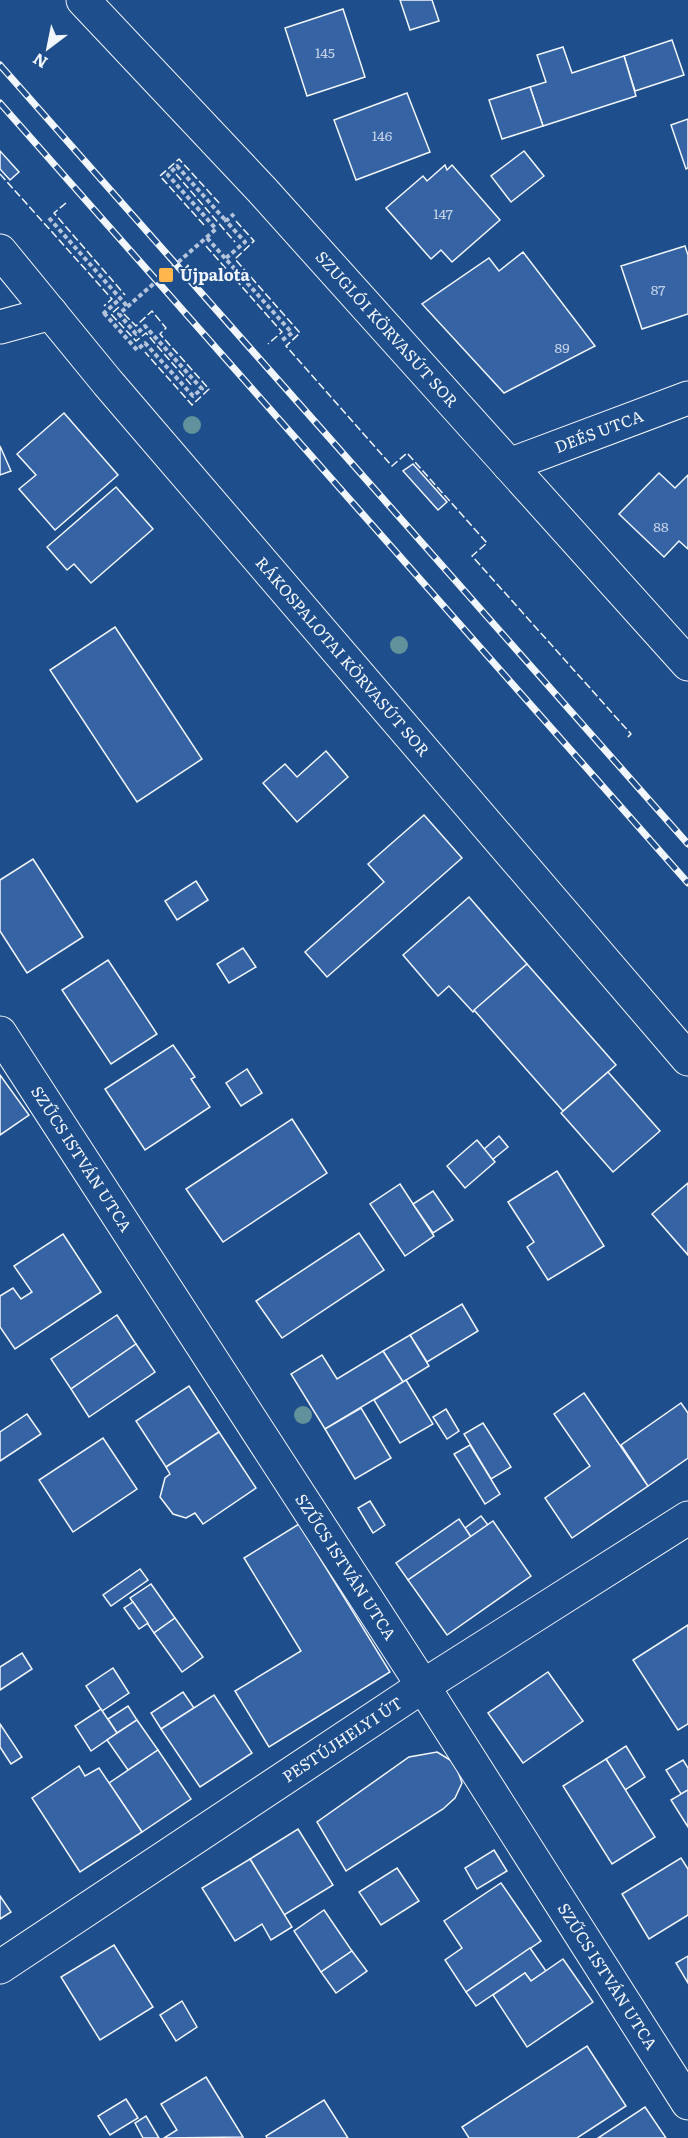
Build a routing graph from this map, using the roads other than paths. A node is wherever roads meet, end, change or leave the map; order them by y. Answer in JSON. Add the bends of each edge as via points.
{"nodes":[{"id":1,"x":83,"y":0,"type":"edge"},
{"id":2,"x":0,"y":251,"type":"edge"},
{"id":3,"x":51,"y":313,"type":"junction"},
{"id":4,"x":0,"y":327,"type":"edge"},
{"id":5,"x":688,"y":398,"type":"edge"},
{"id":6,"x":509,"y":465,"type":"junction"},
{"id":7,"x":688,"y":664,"type":"edge"},
{"id":8,"x":0,"y":1033,"type":"edge"},
{"id":9,"x":688,"y":1059,"type":"edge"},
{"id":10,"x":688,"y":1518,"type":"edge"},
{"id":11,"x":423,"y":1686,"type":"junction"},
{"id":12,"x":0,"y":1967,"type":"edge"},
{"id":13,"x":688,"y":2103,"type":"edge"}],
"edges":[{"from":1,"to":6,"type":"street","name":"SZUGLÓI KÖRVASÚT SOR","via":[[262,190]]},
{"from":2,"to":3,"type":"street","name":"RÁKOSPALOTAI KÖRVASÚT SOR"},
{"from":3,"to":4,"type":"street"},
{"from":3,"to":9,"type":"street","name":"RÁKOSPALOTAI KÖRVASÚT SOR"},
{"from":5,"to":6,"type":"street","name":"DEÉS UTCA"},
{"from":6,"to":7,"type":"street","name":"SZUGLÓI KÖRVASÚT SOR"},
{"from":8,"to":11,"type":"street","name":"SZŰCS ISTVÁN UTCA"},
{"from":10,"to":11,"type":"street","name":"PESTÚJHELYI ÚT"},
{"from":11,"to":12,"type":"street","name":"PESTÚJHELYI ÚT"},
{"from":11,"to":13,"type":"street","name":"SZŰCS ISTVÁN UTCA"}]}
